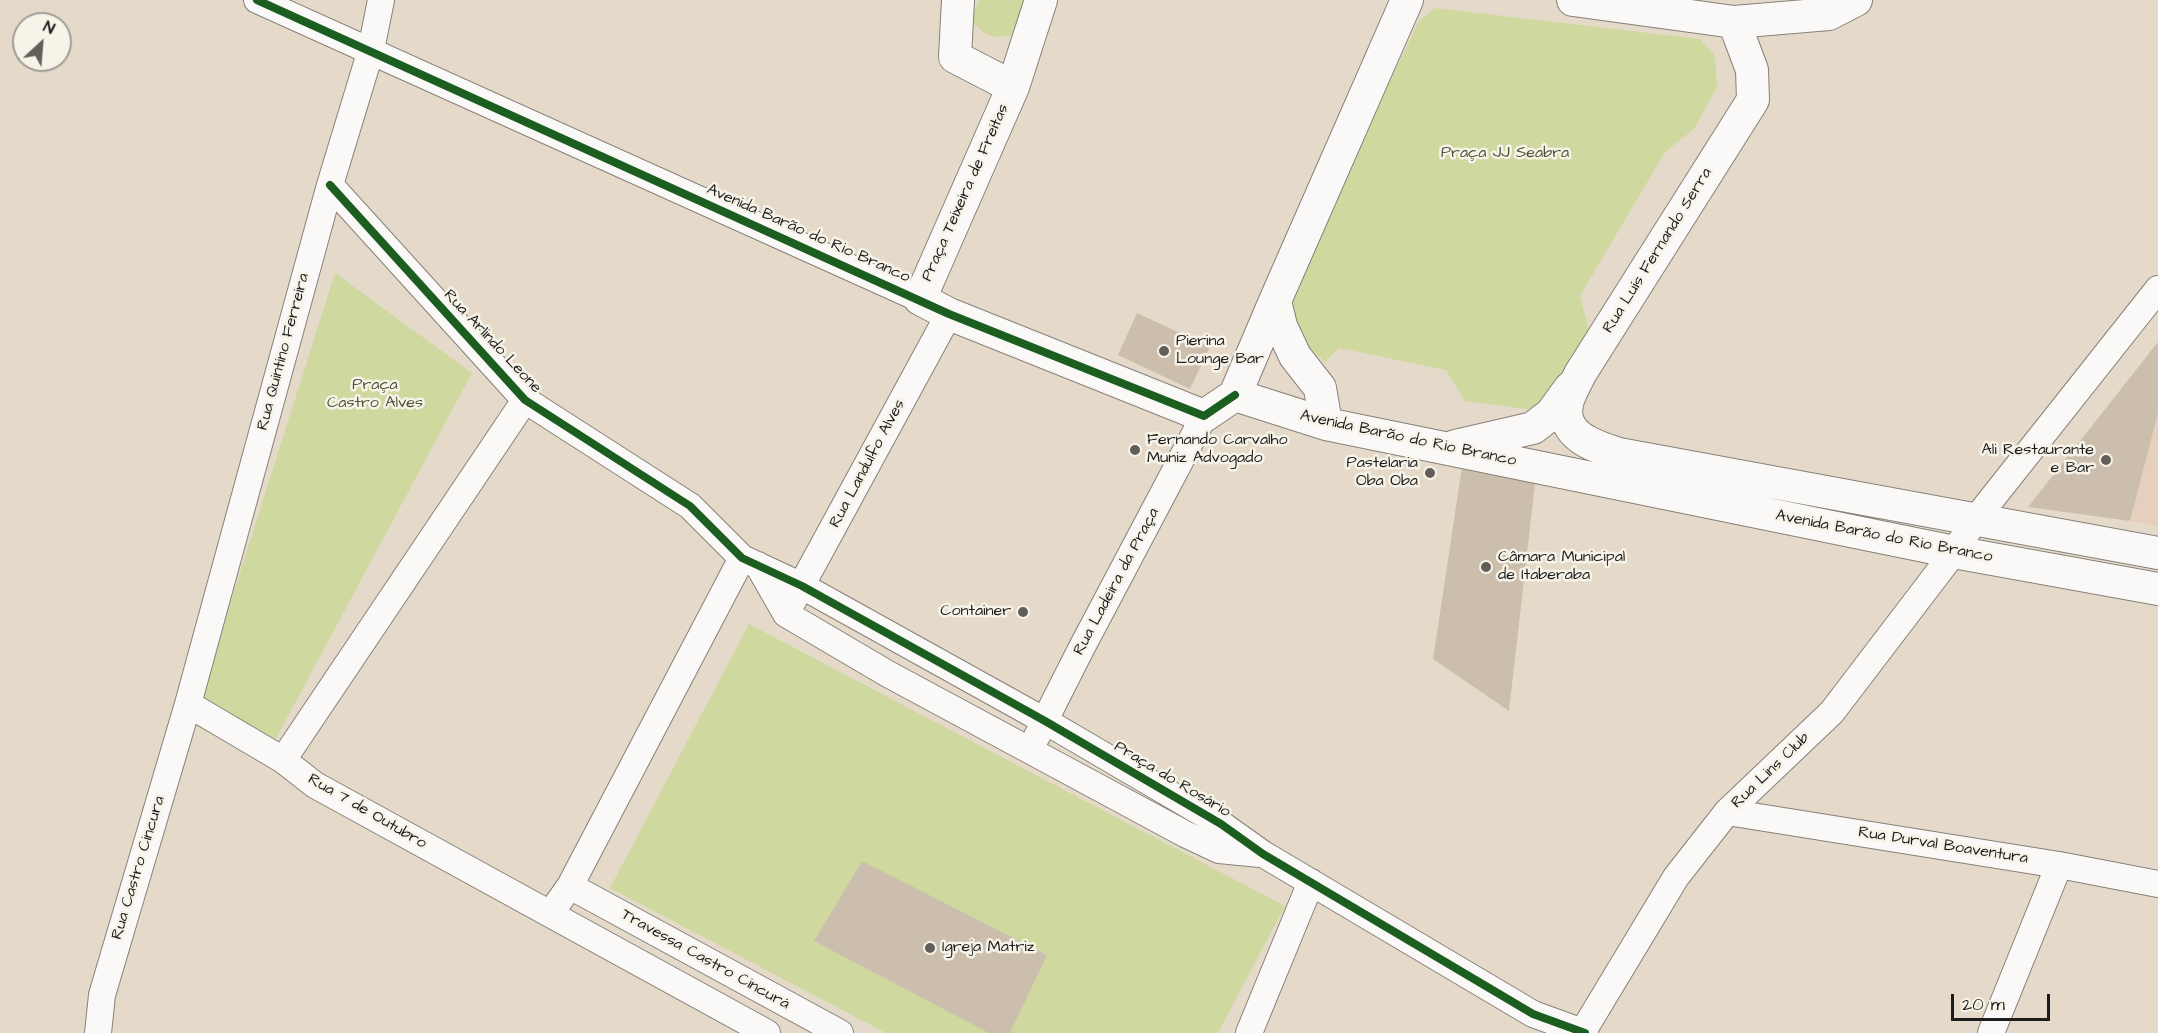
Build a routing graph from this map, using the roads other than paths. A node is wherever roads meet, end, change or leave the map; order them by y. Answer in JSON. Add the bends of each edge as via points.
{"nodes":[{"id":1,"x":257,"y":0,"type":"edge"},
{"id":2,"x":381,"y":0,"type":"edge"},
{"id":3,"x":958,"y":0,"type":"edge"},
{"id":4,"x":1041,"y":0,"type":"edge"},
{"id":5,"x":1407,"y":0,"type":"edge"},
{"id":6,"x":1573,"y":0,"type":"edge"},
{"id":7,"x":1856,"y":0,"type":"edge"},
{"id":8,"x":1734,"y":22,"type":"junction"},
{"id":9,"x":371,"y":50,"type":"junction"},
{"id":10,"x":1013,"y":87,"type":"junction"},
{"id":11,"x":330,"y":185,"type":"junction"},
{"id":12,"x":2158,"y":289,"type":"edge"},
{"id":13,"x":920,"y":299,"type":"junction"},
{"id":14,"x":1275,"y":301,"type":"junction"},
{"id":15,"x":949,"y":314,"type":"junction"},
{"id":16,"x":1580,"y":374,"type":"junction"},
{"id":17,"x":1235,"y":396,"type":"junction"},
{"id":18,"x":525,"y":400,"type":"junction"},
{"id":19,"x":1204,"y":416,"type":"junction"},
{"id":20,"x":1326,"y":424,"type":"junction"},
{"id":21,"x":1448,"y":448,"type":"junction"},
{"id":22,"x":1619,"y":454,"type":"joint"},
{"id":23,"x":1975,"y":520,"type":"junction"},
{"id":24,"x":1954,"y":552,"type":"junction"},
{"id":25,"x":2158,"y":553,"type":"edge"},
{"id":26,"x":750,"y":561,"type":"junction"},
{"id":27,"x":802,"y":586,"type":"junction"},
{"id":28,"x":2158,"y":589,"type":"edge"},
{"id":29,"x":786,"y":614,"type":"junction"},
{"id":30,"x":188,"y":704,"type":"junction"},
{"id":31,"x":1045,"y":721,"type":"junction"},
{"id":32,"x":1031,"y":750,"type":"junction"},
{"id":33,"x":283,"y":760,"type":"junction"},
{"id":34,"x":1726,"y":812,"type":"junction"},
{"id":35,"x":1263,"y":854,"type":"junction"},
{"id":36,"x":2059,"y":865,"type":"junction"},
{"id":37,"x":1311,"y":882,"type":"junction"},
{"id":38,"x":2158,"y":884,"type":"edge"},
{"id":39,"x":570,"y":886,"type":"junction"},
{"id":40,"x":550,"y":914,"type":"junction"},
{"id":41,"x":824,"y":1030,"type":"edge"},
{"id":42,"x":98,"y":1033,"type":"edge"},
{"id":43,"x":767,"y":1033,"type":"edge"},
{"id":44,"x":1249,"y":1033,"type":"edge"},
{"id":45,"x":1583,"y":1033,"type":"edge"},
{"id":46,"x":1991,"y":1033,"type":"edge"}],
"edges":[{"from":1,"to":9,"type":"street","name":"Avenida Barão do Rio Branco"},
{"from":2,"to":9,"type":"street","name":"Rua Quintino Ferreira"},
{"from":3,"to":10,"type":"street","name":"Praça Teixeira de Freitas","via":[[955,57]]},
{"from":4,"to":10,"type":"street","name":"Praça Teixeira de Freitas"},
{"from":5,"to":14,"type":"street"},
{"from":6,"to":8,"type":"street"},
{"from":7,"to":8,"type":"street","via":[[1829,14]]},
{"from":8,"to":16,"type":"street","name":"Rua Luís Fernando Serra","via":[[1752,70],[1753,99]]},
{"from":9,"to":11,"type":"street","name":"Rua Quintino Ferreira"},
{"from":9,"to":13,"type":"street","name":"Avenida Barão do Rio Branco"},
{"from":10,"to":13,"type":"street","name":"Praça Teixeira de Freitas"},
{"from":11,"to":18,"type":"street","name":"Rua Arlindo Leone"},
{"from":11,"to":30,"type":"street","name":"Rua Quintino Ferreira"},
{"from":12,"to":23,"type":"street","name":"Rua Lins Club"},
{"from":13,"to":15,"type":"street","name":"Avenida Barão do Rio Branco"},
{"from":14,"to":17,"type":"street"},
{"from":14,"to":20,"type":"street","via":[[1294,356],[1320,388]]},
{"from":15,"to":19,"type":"street","name":"Avenida Barão do Rio Branco"},
{"from":15,"to":27,"type":"street","name":"Rua Landulfo Alves"},
{"from":16,"to":21,"type":"street","via":[[1551,414],[1533,428]]},
{"from":16,"to":22,"type":"street","name":"Rua Luís Fernando Serra","via":[[1568,401],[1566,414],[1571,430],[1589,445]]},
{"from":17,"to":19,"type":"street"},
{"from":17,"to":20,"type":"street","name":"Avenida Barão do Rio Branco"},
{"from":18,"to":26,"type":"street","name":"Rua Arlindo Leone","via":[[690,506]]},
{"from":18,"to":33,"type":"street"},
{"from":19,"to":31,"type":"street","name":"Rua Ladeira da Praça"},
{"from":20,"to":21,"type":"street","name":"Avenida Barão do Rio Branco"},
{"from":21,"to":24,"type":"street","name":"Avenida Barão do Rio Branco"},
{"from":22,"to":23,"type":"street","name":"Avenida Barão do Rio Branco"},
{"from":23,"to":24,"type":"street","name":"Rua Lins Club"},
{"from":23,"to":25,"type":"street","name":"Avenida Barão do Rio Branco"},
{"from":24,"to":28,"type":"street","name":"Avenida Barão do Rio Branco"},
{"from":24,"to":34,"type":"street","name":"Rua Lins Club","via":[[1832,712]]},
{"from":26,"to":27,"type":"street","name":"Praça do Rosário"},
{"from":26,"to":29,"type":"street","name":"Praça do Rosário"},
{"from":26,"to":39,"type":"street"},
{"from":27,"to":29,"type":"street","name":"Rua Landulfo Alves"},
{"from":27,"to":31,"type":"street","name":"Praça do Rosário"},
{"from":29,"to":32,"type":"street","name":"Praça do Rosário"},
{"from":30,"to":33,"type":"street","name":"Rua 7 de Outubro"},
{"from":30,"to":42,"type":"street","name":"Rua Castro Cincura","via":[[102,995]]},
{"from":31,"to":32,"type":"street","name":"Rua Ladeira da Praça"},
{"from":31,"to":35,"type":"street","name":"Praça do Rosário","via":[[1221,824]]},
{"from":32,"to":35,"type":"street","name":"Praça do Rosário","via":[[1219,850]]},
{"from":33,"to":40,"type":"street","name":"Rua 7 de Outubro","via":[[315,785]]},
{"from":34,"to":36,"type":"street","name":"Rua Durval Boaventura"},
{"from":34,"to":45,"type":"street","name":"Rua Lins Club","via":[[1676,877]]},
{"from":35,"to":37,"type":"street","name":"Praça do Rosário"},
{"from":36,"to":38,"type":"street","name":"Rua Durval Boaventura"},
{"from":36,"to":46,"type":"street"},
{"from":37,"to":44,"type":"street"},
{"from":37,"to":45,"type":"street","name":"Praça do Rosário","via":[[1533,1014]]},
{"from":39,"to":40,"type":"street"},
{"from":39,"to":41,"type":"street","name":"Travessa Castro Cincurá"},
{"from":40,"to":43,"type":"street","name":"Travessa Castro Cincurá"}]}
